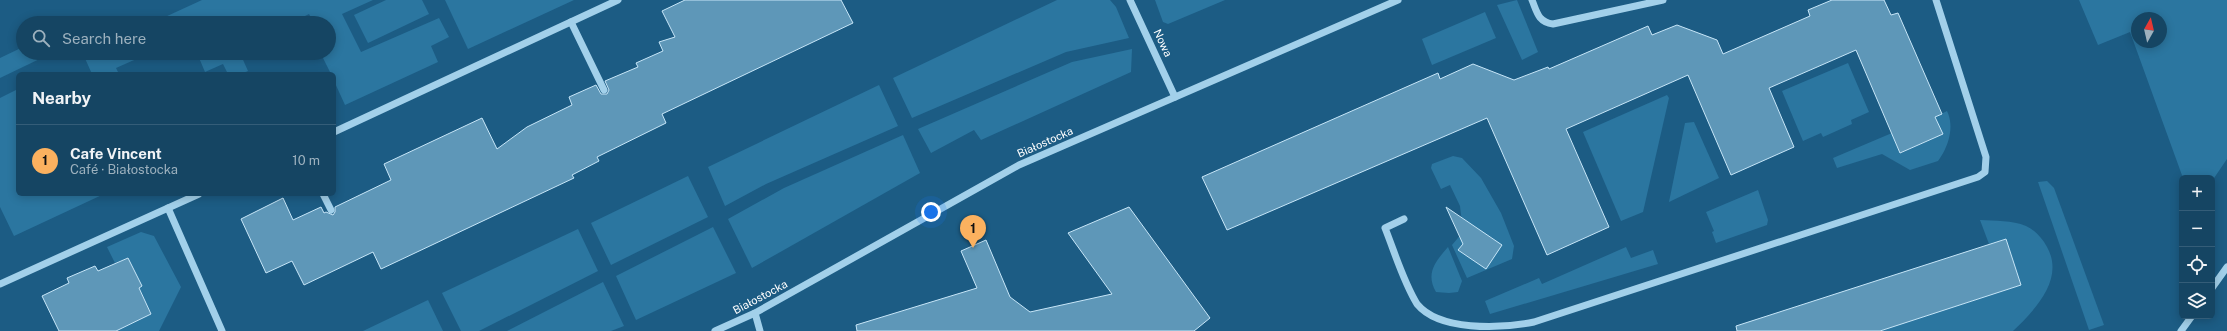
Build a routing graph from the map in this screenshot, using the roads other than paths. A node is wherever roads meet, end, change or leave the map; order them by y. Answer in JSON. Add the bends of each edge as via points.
{"nodes":[{"id":1,"x":618,"y":0,"type":"edge"},
{"id":2,"x":1130,"y":0,"type":"edge"},
{"id":3,"x":1398,"y":0,"type":"edge"},
{"id":4,"x":1532,"y":0,"type":"edge"},
{"id":5,"x":1663,"y":0,"type":"edge"},
{"id":6,"x":1936,"y":0,"type":"edge"},
{"id":7,"x":570,"y":22,"type":"junction"},
{"id":8,"x":604,"y":90,"type":"dead end"},
{"id":9,"x":1175,"y":97,"type":"junction"},
{"id":10,"x":336,"y":131,"type":"edge"},
{"id":11,"x":195,"y":196,"type":"edge"},
{"id":12,"x":324,"y":196,"type":"edge"},
{"id":13,"x":168,"y":208,"type":"junction"},
{"id":14,"x":331,"y":210,"type":"dead end"},
{"id":15,"x":1404,"y":219,"type":"dead end"},
{"id":16,"x":2227,"y":267,"type":"edge"},
{"id":17,"x":0,"y":284,"type":"edge"},
{"id":18,"x":2215,"y":284,"type":"edge"},
{"id":19,"x":755,"y":313,"type":"junction"},
{"id":20,"x":2190,"y":319,"type":"edge"},
{"id":21,"x":222,"y":331,"type":"edge"},
{"id":22,"x":714,"y":331,"type":"edge"},
{"id":23,"x":760,"y":331,"type":"edge"},
{"id":24,"x":2181,"y":331,"type":"edge"}],
"edges":[{"from":1,"to":7,"type":"street"},
{"from":2,"to":9,"type":"street","name":"Nowa"},
{"from":3,"to":9,"type":"street","name":"Białostocka"},
{"from":4,"to":5,"type":"street","via":[[1540,19],[1553,24]]},
{"from":6,"to":15,"type":"street","via":[[1986,157],[1985,172],[1978,178],[1534,322],[1492,329],[1471,329],[1436,323],[1417,305],[1385,228]]},
{"from":7,"to":8,"type":"street"},
{"from":7,"to":10,"type":"street"},
{"from":9,"to":19,"type":"street","name":"Białostocka","via":[[1019,165]]},
{"from":11,"to":13,"type":"street"},
{"from":12,"to":14,"type":"street"},
{"from":13,"to":17,"type":"street"},
{"from":13,"to":21,"type":"street"},
{"from":16,"to":18,"type":"street"},
{"from":19,"to":22,"type":"street","name":"Białostocka"},
{"from":19,"to":23,"type":"street"},
{"from":20,"to":24,"type":"street"}]}
